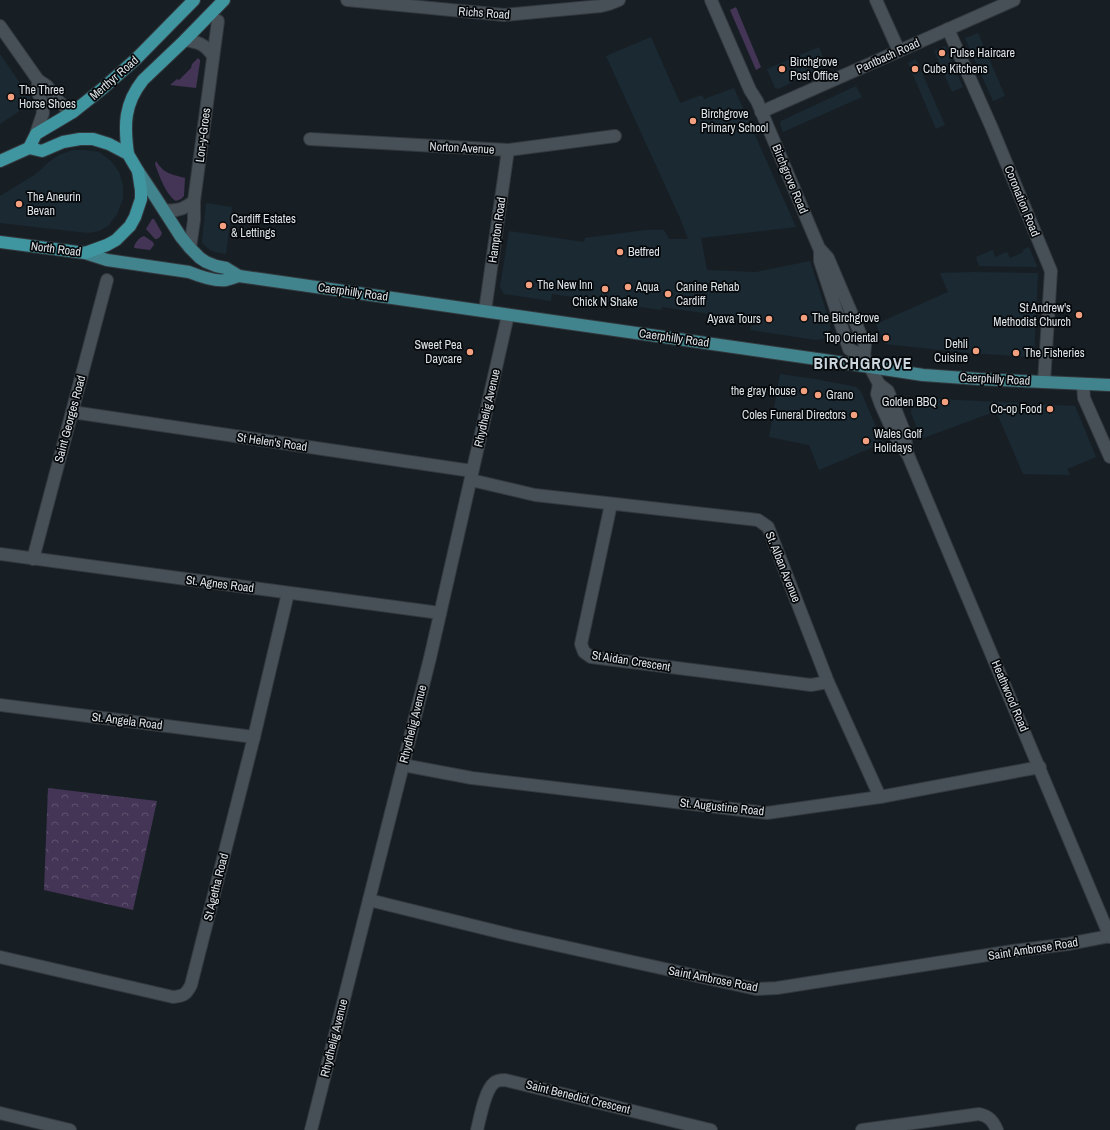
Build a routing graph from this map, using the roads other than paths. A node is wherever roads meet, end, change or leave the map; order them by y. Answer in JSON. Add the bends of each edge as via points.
{"nodes":[{"id":1,"x":194,"y":0,"type":"edge"},
{"id":2,"x":224,"y":0,"type":"edge"},
{"id":3,"x":347,"y":0,"type":"edge"},
{"id":4,"x":619,"y":0,"type":"edge"},
{"id":5,"x":711,"y":0,"type":"edge"},
{"id":6,"x":876,"y":0,"type":"edge"},
{"id":7,"x":1014,"y":0,"type":"edge"},
{"id":8,"x":218,"y":21,"type":"dead end"},
{"id":9,"x":0,"y":26,"type":"edge"},
{"id":10,"x":948,"y":29,"type":"junction"},
{"id":11,"x":185,"y":40,"type":"junction"},
{"id":12,"x":898,"y":51,"type":"junction"},
{"id":13,"x":213,"y":56,"type":"junction"},
{"id":14,"x":38,"y":80,"type":"junction"},
{"id":15,"x":73,"y":112,"type":"junction"},
{"id":16,"x":762,"y":112,"type":"junction"},
{"id":17,"x":36,"y":134,"type":"junction"},
{"id":18,"x":614,"y":136,"type":"dead end"},
{"id":19,"x":310,"y":139,"type":"dead end"},
{"id":20,"x":29,"y":148,"type":"junction"},
{"id":21,"x":508,"y":150,"type":"junction"},
{"id":22,"x":128,"y":154,"type":"junction"},
{"id":23,"x":0,"y":161,"type":"edge"},
{"id":24,"x":138,"y":171,"type":"junction"},
{"id":25,"x":194,"y":201,"type":"junction"},
{"id":26,"x":164,"y":210,"type":"junction"},
{"id":27,"x":0,"y":242,"type":"edge"},
{"id":28,"x":190,"y":248,"type":"junction"},
{"id":29,"x":85,"y":253,"type":"junction"},
{"id":30,"x":239,"y":276,"type":"junction"},
{"id":31,"x":107,"y":280,"type":"dead end"},
{"id":32,"x":486,"y":311,"type":"junction"},
{"id":33,"x":508,"y":315,"type":"junction"},
{"id":34,"x":871,"y":368,"type":"junction"},
{"id":35,"x":1044,"y":382,"type":"junction"},
{"id":36,"x":1083,"y":384,"type":"junction"},
{"id":37,"x":1110,"y":385,"type":"edge"},
{"id":38,"x":72,"y":412,"type":"junction"},
{"id":39,"x":1110,"y":457,"type":"edge"},
{"id":40,"x":472,"y":475,"type":"junction"},
{"id":41,"x":611,"y":504,"type":"junction"},
{"id":42,"x":0,"y":554,"type":"edge"},
{"id":43,"x":33,"y":559,"type":"junction"},
{"id":44,"x":288,"y":593,"type":"junction"},
{"id":45,"x":440,"y":613,"type":"junction"},
{"id":46,"x":828,"y":682,"type":"junction"},
{"id":47,"x":0,"y":705,"type":"edge"},
{"id":48,"x":254,"y":737,"type":"junction"},
{"id":49,"x":403,"y":765,"type":"junction"},
{"id":50,"x":1040,"y":767,"type":"junction"},
{"id":51,"x":880,"y":797,"type":"junction"},
{"id":52,"x":369,"y":900,"type":"junction"},
{"id":53,"x":1110,"y":937,"type":"edge"},
{"id":54,"x":0,"y":957,"type":"edge"},
{"id":55,"x":0,"y":1113,"type":"edge"},
{"id":56,"x":70,"y":1130,"type":"edge"},
{"id":57,"x":311,"y":1130,"type":"edge"},
{"id":58,"x":477,"y":1130,"type":"edge"},
{"id":59,"x":711,"y":1130,"type":"edge"},
{"id":60,"x":862,"y":1130,"type":"edge"},
{"id":61,"x":997,"y":1130,"type":"edge"}],
"edges":[{"from":1,"to":15,"type":"highway","name":"Merthyr Road","via":[[125,69]]},
{"from":2,"to":11,"type":"highway","name":"Merthyr Road"},
{"from":3,"to":4,"type":"street","name":"Richs Road","via":[[504,16],[601,6]]},
{"from":5,"to":16,"type":"street","name":"Birchgrove Road"},
{"from":6,"to":12,"type":"street"},
{"from":7,"to":10,"type":"street","name":"Pantbach Road"},
{"from":8,"to":13,"type":"street","name":"Lon-y-Groes"},
{"from":9,"to":14,"type":"street"},
{"from":10,"to":12,"type":"street","name":"Pantbach Road"},
{"from":10,"to":35,"type":"street","name":"Coronation Road","via":[[1051,271]]},
{"from":11,"to":13,"type":"street","via":[[201,44],[209,49]]},
{"from":11,"to":22,"type":"highway","name":"Merthyr Road","via":[[142,80],[133,94],[126,118]]},
{"from":12,"to":16,"type":"street","name":"Pantbach Road"},
{"from":13,"to":25,"type":"street","name":"Lon-y-Groes"},
{"from":14,"to":15,"type":"street"},
{"from":14,"to":17,"type":"street","via":[[43,113]]},
{"from":15,"to":17,"type":"highway","name":"Merthyr Road"},
{"from":16,"to":34,"type":"street","name":"Birchgrove Road","via":[[819,248],[828,258],[862,338],[864,356]]},
{"from":17,"to":20,"type":"highway"},
{"from":18,"to":21,"type":"street","name":"Norton Avenue"},
{"from":19,"to":21,"type":"street","name":"Norton Avenue"},
{"from":20,"to":22,"type":"highway","via":[[42,151],[63,142],[88,139],[109,144]]},
{"from":20,"to":23,"type":"highway"},
{"from":21,"to":32,"type":"street","name":"Hampton Road"},
{"from":22,"to":24,"type":"highway","name":"North Road"},
{"from":24,"to":26,"type":"main road","name":"Caerphilly Road"},
{"from":24,"to":29,"type":"highway","name":"North Road","via":[[141,199],[130,226],[112,243]]},
{"from":25,"to":26,"type":"street","via":[[180,210]]},
{"from":25,"to":28,"type":"street","name":"Lon-y-Groes"},
{"from":26,"to":28,"type":"main road","name":"Caerphilly Road"},
{"from":27,"to":29,"type":"highway","name":"North Road"},
{"from":28,"to":30,"type":"main road","name":"Caerphilly Road","via":[[206,262],[226,268]]},
{"from":29,"to":30,"type":"main road","name":"Caerphilly Road","via":[[107,260],[189,272],[200,277],[225,280]]},
{"from":30,"to":32,"type":"main road","name":"Caerphilly Road"},
{"from":31,"to":38,"type":"street","name":"Saint Georges Road"},
{"from":32,"to":33,"type":"main road","name":"Caerphilly Road"},
{"from":33,"to":34,"type":"main road","name":"Caerphilly Road"},
{"from":33,"to":40,"type":"street","name":"Rhydhelig Avenue"},
{"from":34,"to":35,"type":"main road","name":"Caerphilly Road","via":[[923,375]]},
{"from":34,"to":50,"type":"street","name":"Heathwood Road","via":[[893,401],[904,431],[908,455]]},
{"from":35,"to":36,"type":"main road","name":"Caerphilly Road"},
{"from":36,"to":37,"type":"main road","name":"Caerphilly Road"},
{"from":36,"to":39,"type":"street","via":[[1084,398]]},
{"from":38,"to":40,"type":"street","name":"St Helen's Road"},
{"from":38,"to":43,"type":"street","name":"Saint Georges Road"},
{"from":40,"to":41,"type":"street","name":"St. Alban Avenue","via":[[535,494]]},
{"from":40,"to":45,"type":"street","name":"Rhydhelig Avenue"},
{"from":41,"to":46,"type":"street","name":"St. Alban Avenue","via":[[758,520],[768,528]]},
{"from":41,"to":46,"type":"street","name":"St Aidan Crescent","via":[[581,644],[584,652],[591,657],[811,685]]},
{"from":42,"to":43,"type":"street","name":"St. Agnes Road"},
{"from":43,"to":44,"type":"street","name":"St. Agnes Road"},
{"from":44,"to":45,"type":"street","name":"St. Agnes Road"},
{"from":44,"to":48,"type":"street","name":"St Agetha Road"},
{"from":45,"to":49,"type":"street","name":"Rhydhelig Avenue"},
{"from":46,"to":51,"type":"street","name":"St. Alban Avenue"},
{"from":47,"to":48,"type":"street","name":"St. Angela Road"},
{"from":48,"to":54,"type":"street","name":"St Agetha Road","via":[[191,985],[187,992],[182,996],[173,997]]},
{"from":49,"to":51,"type":"street","name":"St. Augustine Road","via":[[472,778],[767,813]]},
{"from":49,"to":52,"type":"street","name":"Rhydhelig Avenue"},
{"from":50,"to":51,"type":"street","name":"St. Augustine Road"},
{"from":50,"to":53,"type":"street","name":"Heathwood Road"},
{"from":52,"to":53,"type":"street","name":"Saint Ambrose Road","via":[[511,935],[756,989],[777,988]]},
{"from":52,"to":57,"type":"street","name":"Rhydhelig Avenue"},
{"from":55,"to":56,"type":"street"},
{"from":58,"to":59,"type":"street","name":"Saint Benedict Crescent","via":[[488,1090],[499,1080]]},
{"from":60,"to":61,"type":"street","via":[[979,1114],[991,1119]]}]}
